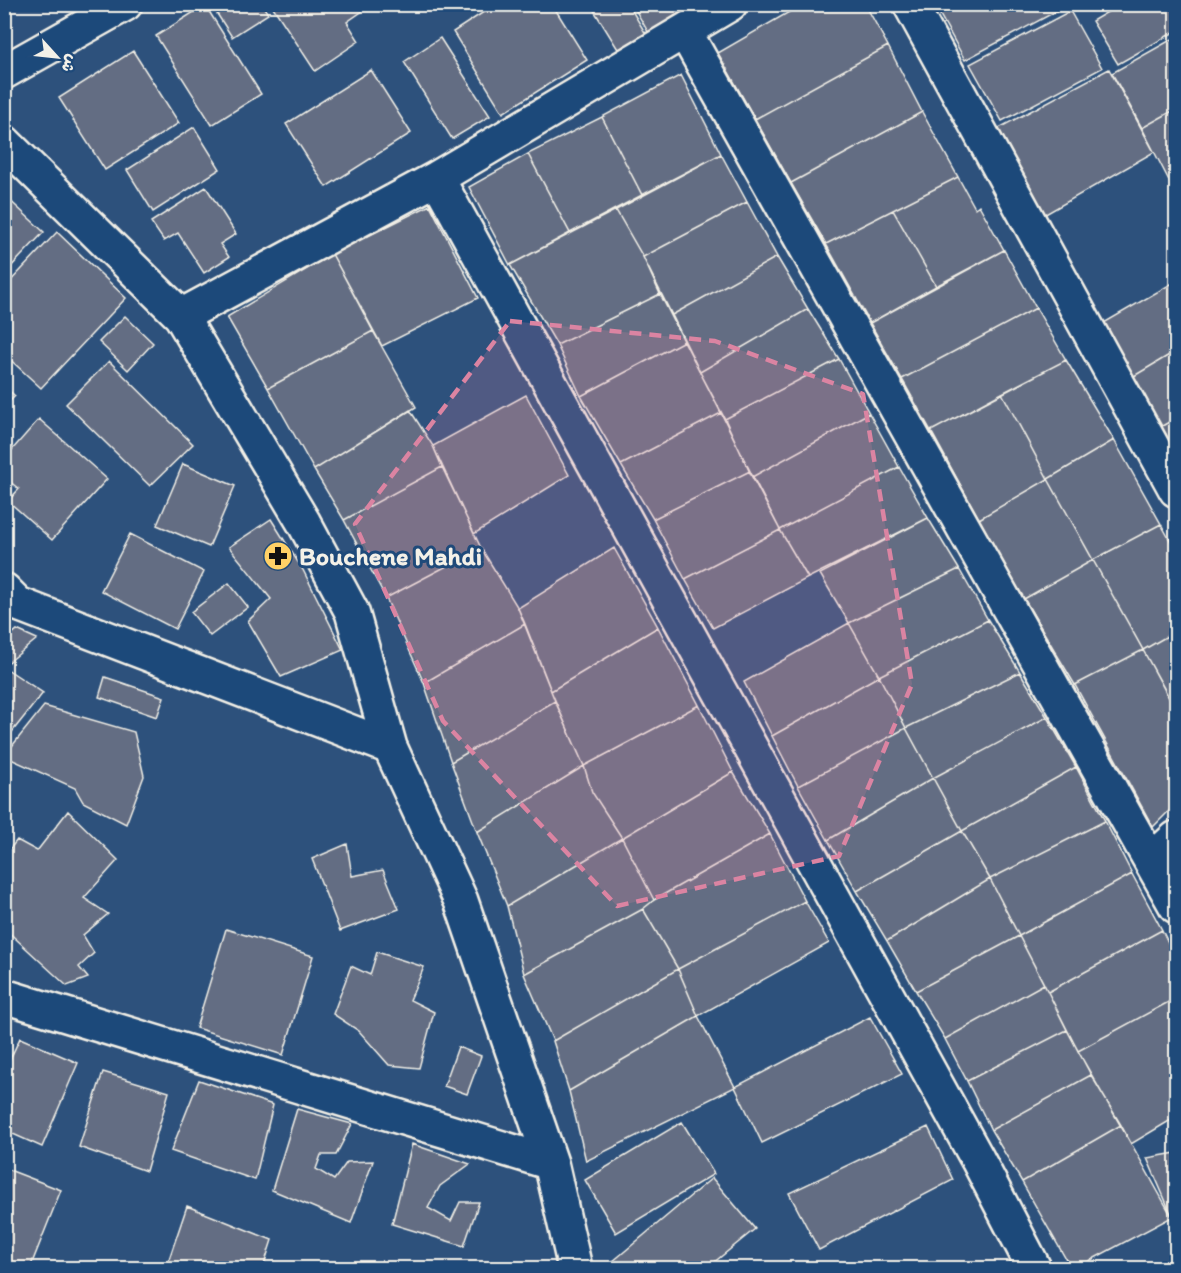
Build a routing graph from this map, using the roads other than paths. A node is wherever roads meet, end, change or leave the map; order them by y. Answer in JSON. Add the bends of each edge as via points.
{"nodes":[{"id":1,"x":125,"y":4,"type":"edge"},
{"id":2,"x":730,"y":4,"type":"edge"},
{"id":3,"x":910,"y":4,"type":"edge"},
{"id":4,"x":685,"y":32,"type":"junction"},
{"id":5,"x":4,"y":72,"type":"edge"},
{"id":6,"x":4,"y":142,"type":"edge"},
{"id":7,"x":437,"y":178,"type":"junction"},
{"id":8,"x":182,"y":316,"type":"junction"},
{"id":9,"x":1176,"y":490,"type":"edge"},
{"id":10,"x":4,"y":590,"type":"edge"},
{"id":11,"x":390,"y":747,"type":"junction"},
{"id":12,"x":1176,"y":838,"type":"edge"},
{"id":13,"x":1152,"y":860,"type":"junction"},
{"id":14,"x":1176,"y":906,"type":"edge"},
{"id":15,"x":4,"y":996,"type":"edge"},
{"id":16,"x":551,"y":1163,"type":"junction"},
{"id":17,"x":575,"y":1269,"type":"edge"},
{"id":18,"x":1034,"y":1269,"type":"edge"}],
"edges":[{"from":1,"to":5,"type":"street"},
{"from":2,"to":4,"type":"street"},
{"from":3,"to":9,"type":"street"},
{"from":4,"to":7,"type":"street"},
{"from":4,"to":13,"type":"street"},
{"from":6,"to":8,"type":"street"},
{"from":7,"to":8,"type":"street"},
{"from":7,"to":18,"type":"street"},
{"from":8,"to":11,"type":"street","via":[[352,612]]},
{"from":10,"to":11,"type":"street","via":[[18,604]]},
{"from":11,"to":16,"type":"street","via":[[461,901]]},
{"from":12,"to":13,"type":"street"},
{"from":13,"to":14,"type":"street"},
{"from":15,"to":16,"type":"street"},
{"from":16,"to":17,"type":"street"}]}
